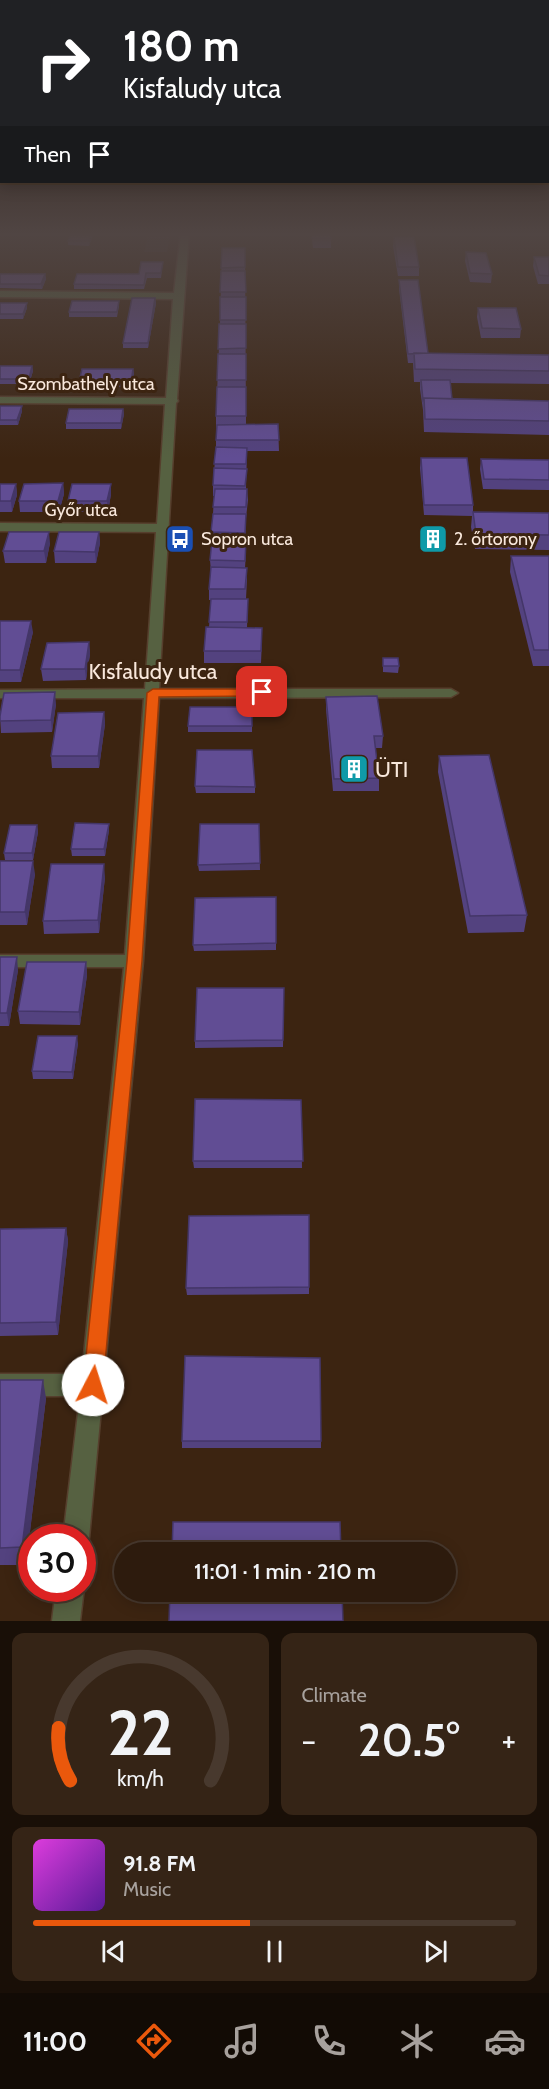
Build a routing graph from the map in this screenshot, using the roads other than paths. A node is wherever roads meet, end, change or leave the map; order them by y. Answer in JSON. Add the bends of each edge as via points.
{"nodes":[{"id":1,"x":177,"y":308,"type":"edge"},
{"id":2,"x":0,"y":400,"type":"edge"},
{"id":3,"x":172,"y":401,"type":"junction"},
{"id":4,"x":0,"y":527,"type":"edge"},
{"id":5,"x":162,"y":528,"type":"junction"},
{"id":6,"x":153,"y":693,"type":"junction"},
{"id":7,"x":451,"y":693,"type":"dead end"},
{"id":8,"x":0,"y":694,"type":"edge"},
{"id":9,"x":0,"y":961,"type":"edge"},
{"id":10,"x":134,"y":961,"type":"junction"},
{"id":11,"x":0,"y":1385,"type":"edge"},
{"id":12,"x":93,"y":1385,"type":"junction"},
{"id":13,"x":78,"y":1524,"type":"edge"},
{"id":14,"x":68,"y":1602,"type":"edge"},
{"id":15,"x":66,"y":1621,"type":"edge"}],
"edges":[{"from":1,"to":3,"type":"street"},
{"from":2,"to":3,"type":"street","name":"Szombathely utca"},
{"from":3,"to":5,"type":"street"},
{"from":4,"to":5,"type":"street","name":"Győr utca"},
{"from":5,"to":6,"type":"street"},
{"from":6,"to":7,"type":"street","name":"Kisfaludy utca"},
{"from":6,"to":8,"type":"street","name":"Kisfaludy utca"},
{"from":6,"to":10,"type":"street"},
{"from":9,"to":10,"type":"street"},
{"from":10,"to":12,"type":"street"},
{"from":11,"to":12,"type":"street"},
{"from":12,"to":13,"type":"street"},
{"from":14,"to":15,"type":"street"}]}
